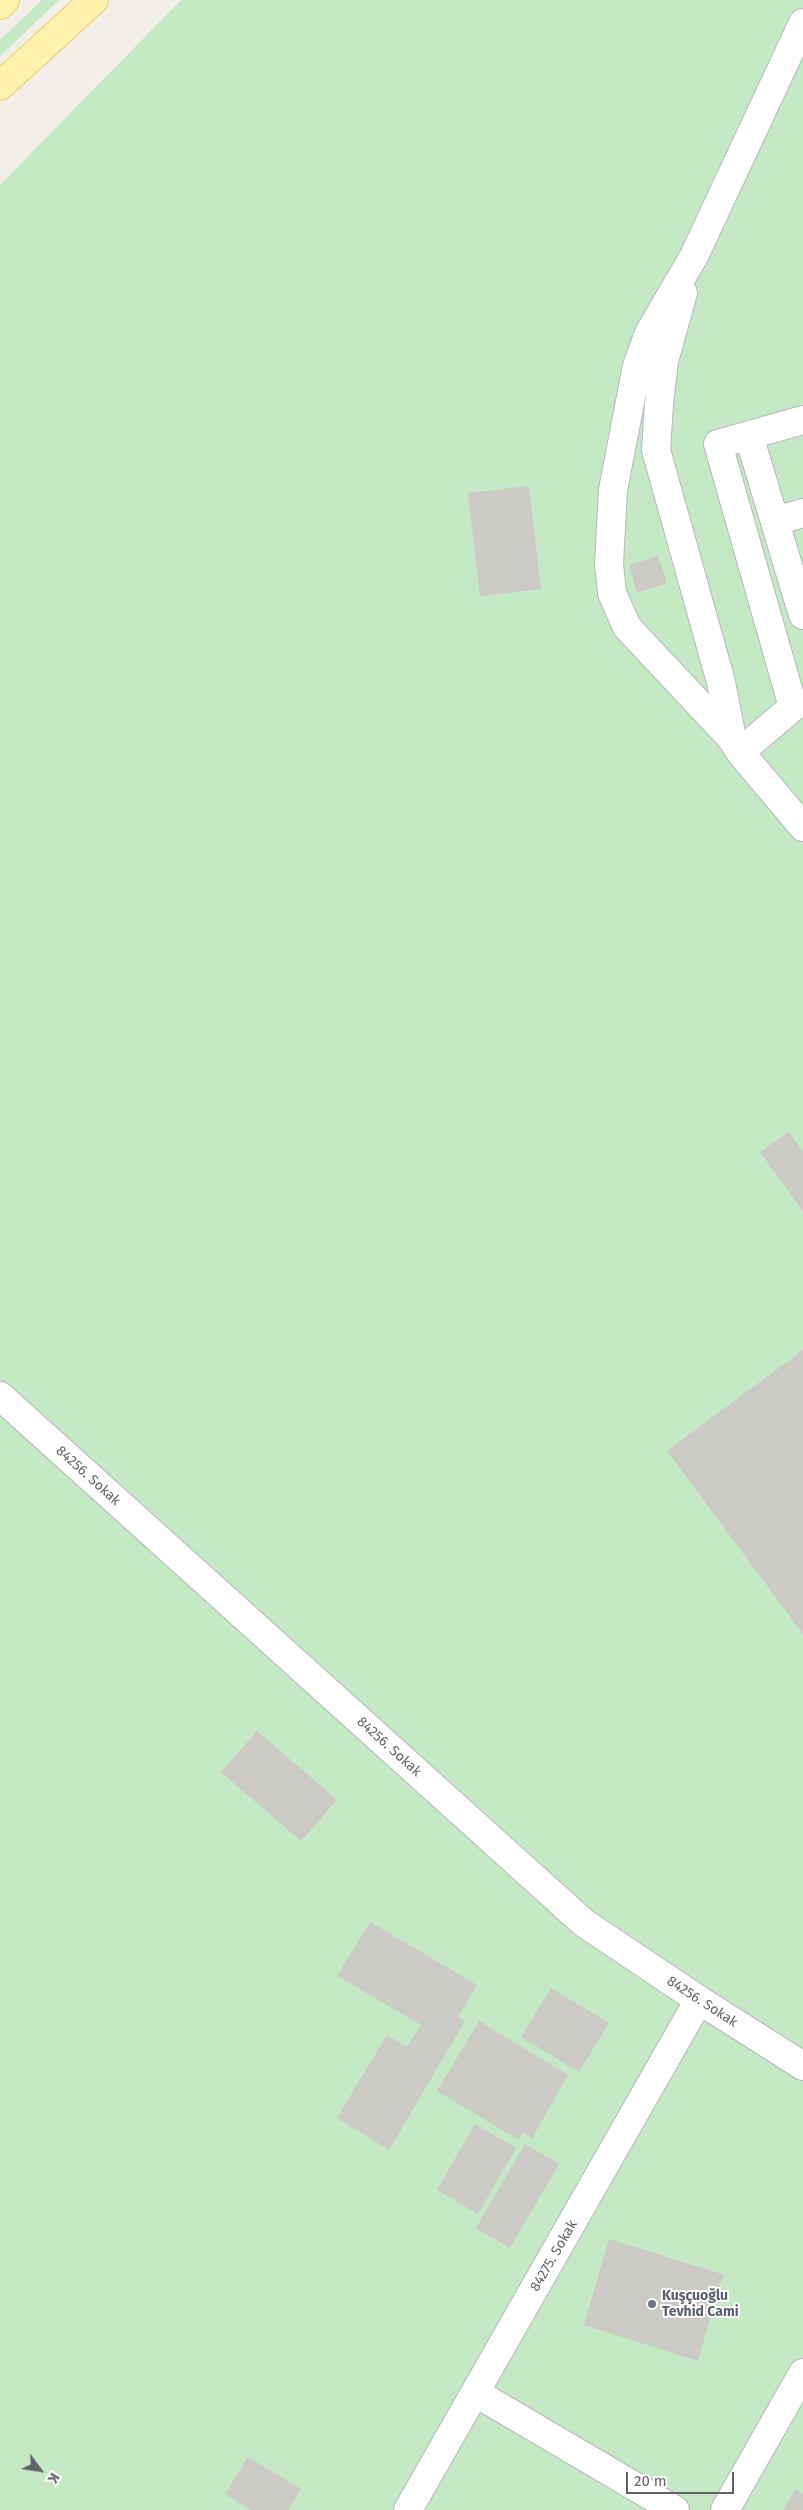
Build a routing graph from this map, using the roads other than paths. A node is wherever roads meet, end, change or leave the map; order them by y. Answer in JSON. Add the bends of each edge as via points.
{"nodes":[{"id":1,"x":5,"y":0,"type":"edge"},
{"id":2,"x":94,"y":0,"type":"edge"},
{"id":3,"x":0,"y":5,"type":"edge"},
{"id":4,"x":803,"y":23,"type":"edge"},
{"id":5,"x":0,"y":86,"type":"edge"},
{"id":6,"x":694,"y":256,"type":"junction"},
{"id":7,"x":803,"y":420,"type":"edge"},
{"id":8,"x":749,"y":436,"type":"junction"},
{"id":9,"x":803,"y":513,"type":"edge"},
{"id":10,"x":775,"y":522,"type":"junction"},
{"id":11,"x":802,"y":610,"type":"edge"},
{"id":12,"x":736,"y":746,"type":"junction"},
{"id":13,"x":803,"y":827,"type":"edge"},
{"id":14,"x":0,"y":1396,"type":"edge"},
{"id":15,"x":698,"y":2000,"type":"junction"},
{"id":16,"x":803,"y":2066,"type":"edge"},
{"id":17,"x":803,"y":2373,"type":"edge"},
{"id":18,"x":476,"y":2393,"type":"junction"},
{"id":19,"x":408,"y":2510,"type":"edge"},
{"id":20,"x":675,"y":2510,"type":"edge"},
{"id":21,"x":725,"y":2510,"type":"edge"}],
"edges":[{"from":1,"to":3,"type":"main road"},
{"from":2,"to":5,"type":"main road"},
{"from":4,"to":6,"type":"street"},
{"from":6,"to":12,"type":"street","via":[[664,361],[656,450],[719,673]]},
{"from":6,"to":12,"type":"street","via":[[649,333],[637,366],[613,490],[609,564],[612,593],[627,626]]},
{"from":7,"to":8,"type":"street"},
{"from":8,"to":10,"type":"street"},
{"from":8,"to":12,"type":"street","via":[[718,444],[793,706]]},
{"from":9,"to":10,"type":"street"},
{"from":10,"to":11,"type":"street"},
{"from":12,"to":13,"type":"street"},
{"from":14,"to":15,"type":"street","name":"84256. Sokak","via":[[584,1923]]},
{"from":15,"to":16,"type":"street","name":"84256. Sokak"},
{"from":15,"to":18,"type":"street","name":"84275. Sokak"},
{"from":17,"to":21,"type":"street"},
{"from":18,"to":19,"type":"street","name":"84275. Sokak"},
{"from":18,"to":20,"type":"street"}]}
